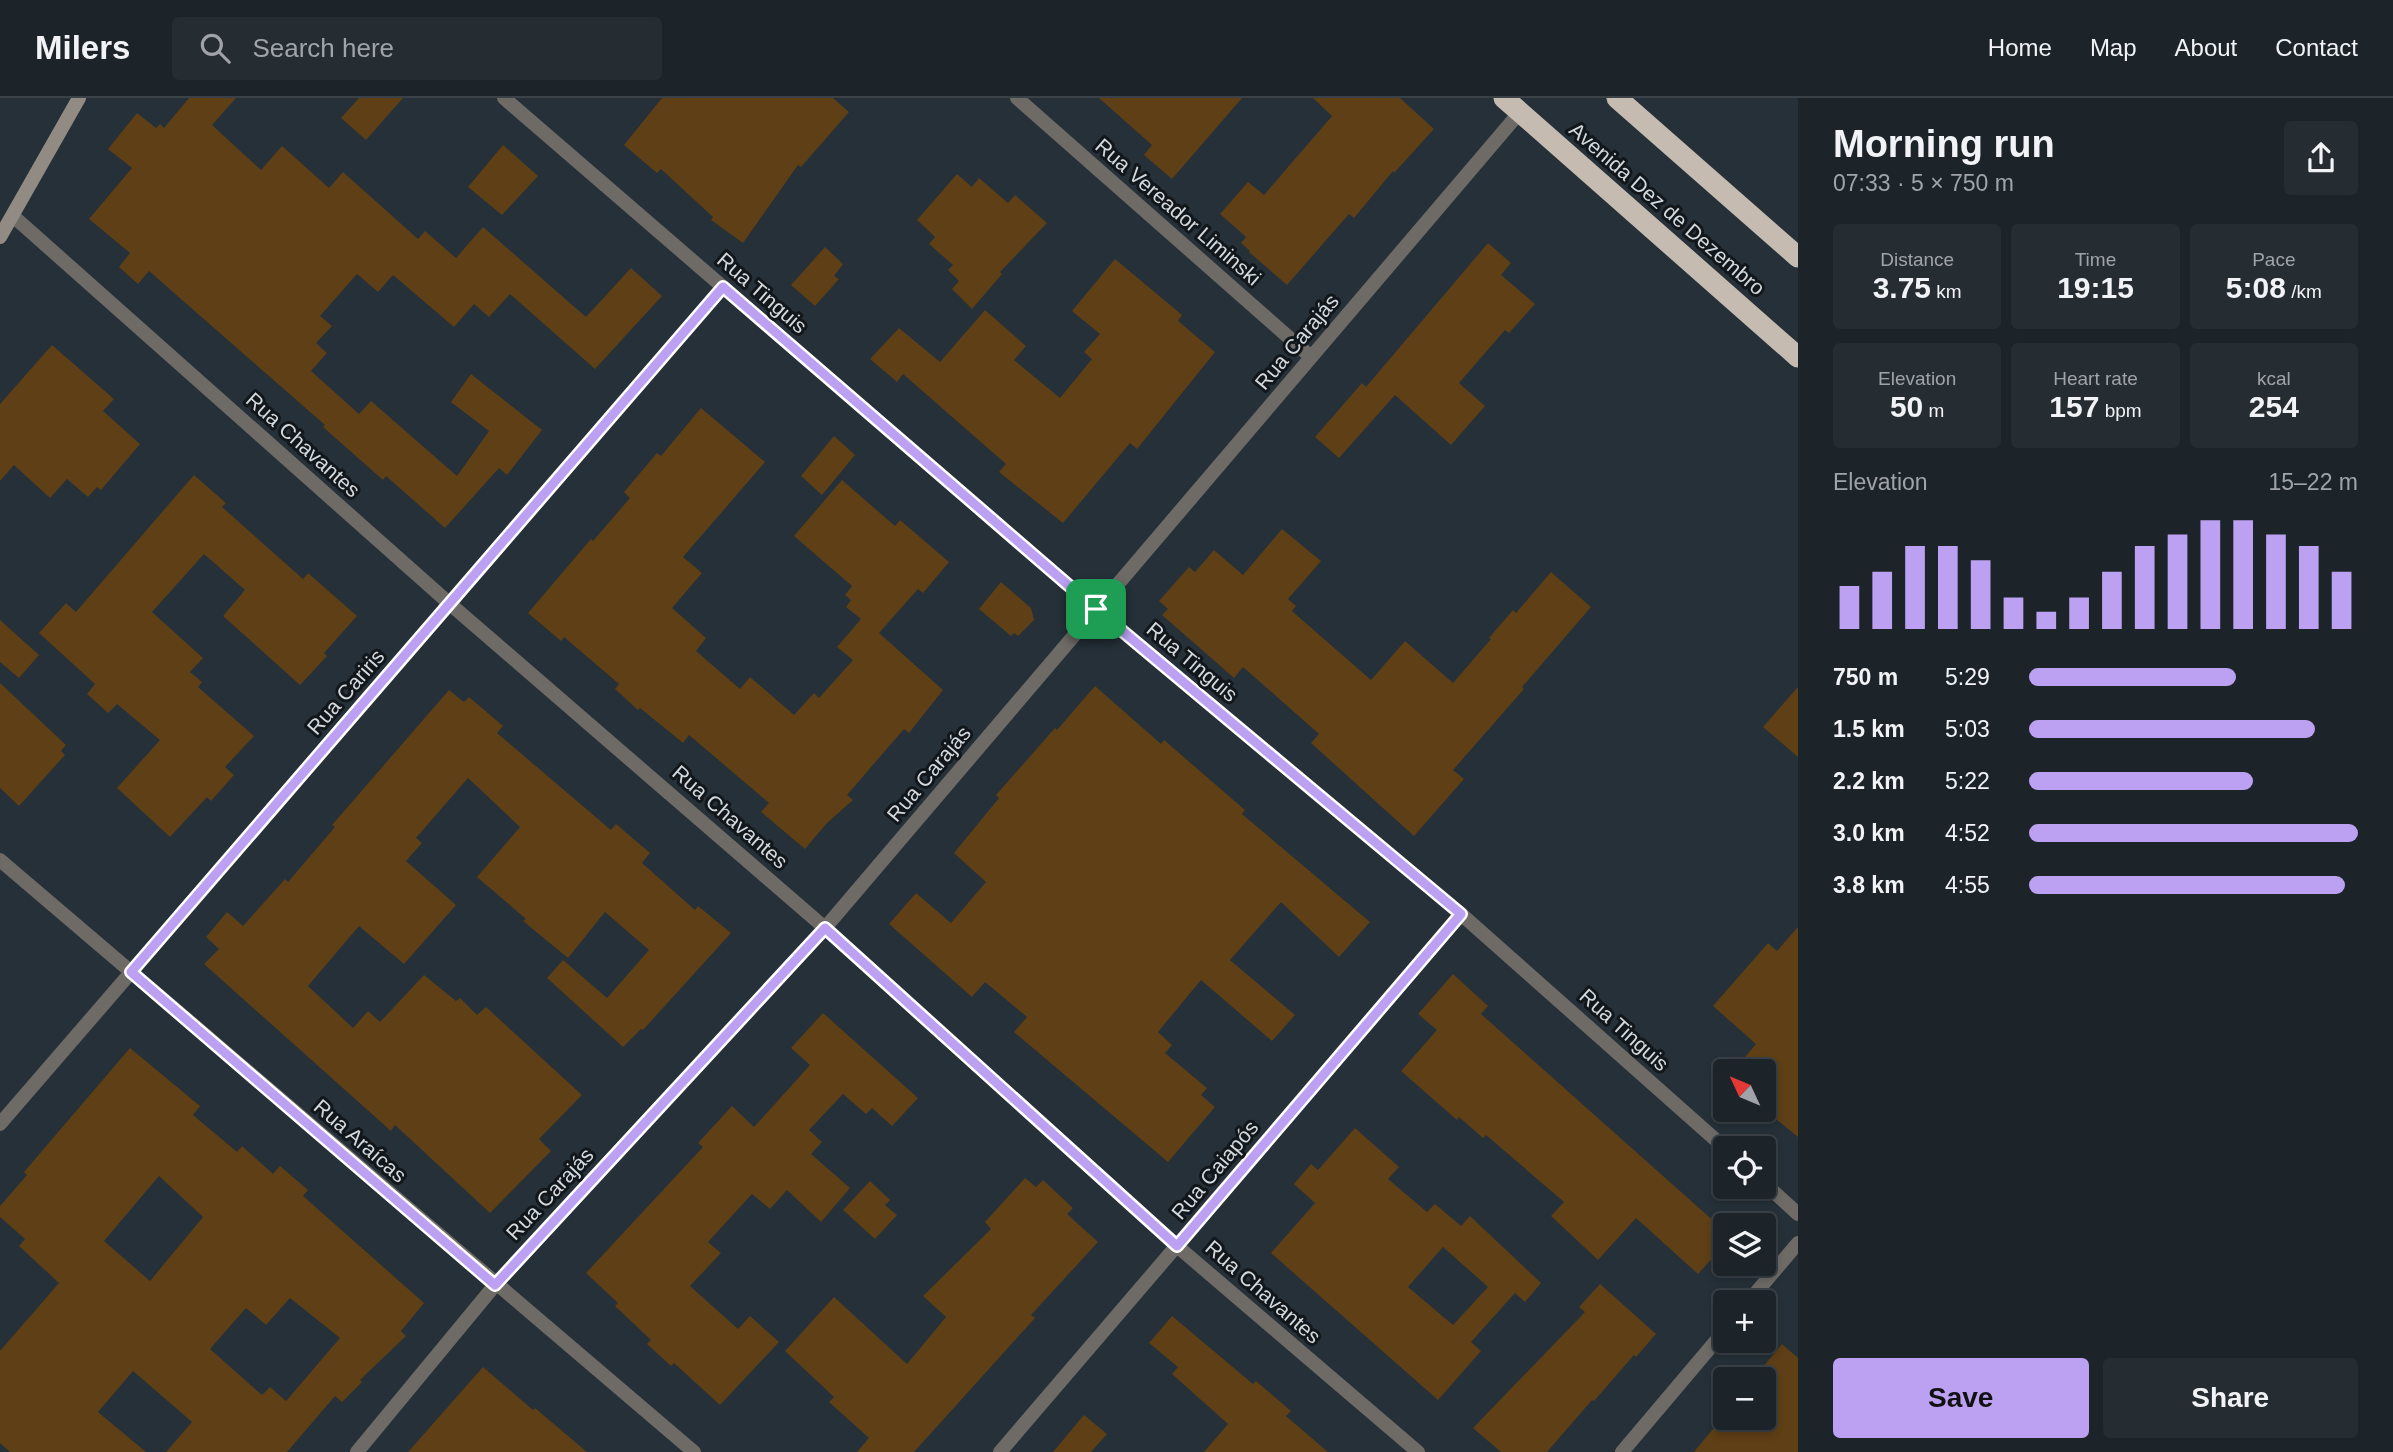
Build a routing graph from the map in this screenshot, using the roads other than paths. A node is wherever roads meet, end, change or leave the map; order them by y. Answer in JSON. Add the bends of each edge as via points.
{"nodes":[{"id":1,"x":79,"y":98,"type":"edge"},
{"id":2,"x":504,"y":98,"type":"edge"},
{"id":3,"x":1017,"y":98,"type":"edge"},
{"id":4,"x":1617,"y":98,"type":"edge"},
{"id":5,"x":1512,"y":105,"type":"edge"},
{"id":6,"x":13,"y":216,"type":"junction"},
{"id":7,"x":0,"y":237,"type":"edge"},
{"id":8,"x":1798,"y":257,"type":"edge"},
{"id":9,"x":723,"y":287,"type":"junction"},
{"id":10,"x":1798,"y":357,"type":"edge"},
{"id":11,"x":1311,"y":358,"type":"junction"},
{"id":12,"x":450,"y":604,"type":"junction"},
{"id":13,"x":1096,"y":609,"type":"junction"},
{"id":14,"x":0,"y":860,"type":"edge"},
{"id":15,"x":1461,"y":914,"type":"junction"},
{"id":16,"x":825,"y":928,"type":"junction"},
{"id":17,"x":131,"y":972,"type":"junction"},
{"id":18,"x":0,"y":1124,"type":"edge"},
{"id":19,"x":1713,"y":1137,"type":"edge"},
{"id":20,"x":1776,"y":1194,"type":"edge"},
{"id":21,"x":1798,"y":1213,"type":"edge"},
{"id":22,"x":1798,"y":1243,"type":"edge"},
{"id":23,"x":1177,"y":1246,"type":"junction"},
{"id":24,"x":495,"y":1285,"type":"junction"},
{"id":25,"x":1758,"y":1290,"type":"edge"},
{"id":26,"x":1713,"y":1344,"type":"edge"},
{"id":27,"x":358,"y":1452,"type":"edge"},
{"id":28,"x":694,"y":1452,"type":"edge"},
{"id":29,"x":1000,"y":1452,"type":"edge"},
{"id":30,"x":1418,"y":1452,"type":"edge"},
{"id":31,"x":1622,"y":1452,"type":"edge"}],
"edges":[{"from":1,"to":6,"type":"street"},
{"from":2,"to":9,"type":"street","name":"Rua Tinguis"},
{"from":3,"to":11,"type":"street","name":"Rua Vereador Liminski"},
{"from":4,"to":8,"type":"highway"},
{"from":5,"to":10,"type":"highway","name":"Avenida Dez de Dezembro"},
{"from":5,"to":11,"type":"street","name":"Rua Carajás"},
{"from":6,"to":7,"type":"street"},
{"from":6,"to":12,"type":"street","name":"Rua Chavantes"},
{"from":9,"to":12,"type":"street","name":"Rua Cariris"},
{"from":9,"to":13,"type":"street","name":"Rua Tinguis"},
{"from":11,"to":13,"type":"street","name":"Rua Carajás"},
{"from":12,"to":16,"type":"street","name":"Rua Chavantes"},
{"from":12,"to":17,"type":"street","name":"Rua Cariris"},
{"from":13,"to":15,"type":"street","name":"Rua Tinguis"},
{"from":13,"to":16,"type":"street","name":"Rua Carajás"},
{"from":14,"to":17,"type":"street","name":"Rua Araícas"},
{"from":15,"to":19,"type":"street","name":"Rua Tinguis"},
{"from":15,"to":23,"type":"street","name":"Rua Caiapós"},
{"from":16,"to":23,"type":"street","name":"Rua Chavantes"},
{"from":16,"to":24,"type":"street","name":"Rua Carajás"},
{"from":17,"to":18,"type":"street","name":"Rua Cariris"},
{"from":17,"to":24,"type":"street","name":"Rua Araícas"},
{"from":20,"to":21,"type":"street"},
{"from":22,"to":25,"type":"street"},
{"from":23,"to":29,"type":"street","name":"Rua Caiapós"},
{"from":23,"to":30,"type":"street","name":"Rua Chavantes"},
{"from":24,"to":27,"type":"street","name":"Rua Carajás"},
{"from":24,"to":28,"type":"street","name":"Rua Araícas"},
{"from":26,"to":31,"type":"street"}]}
